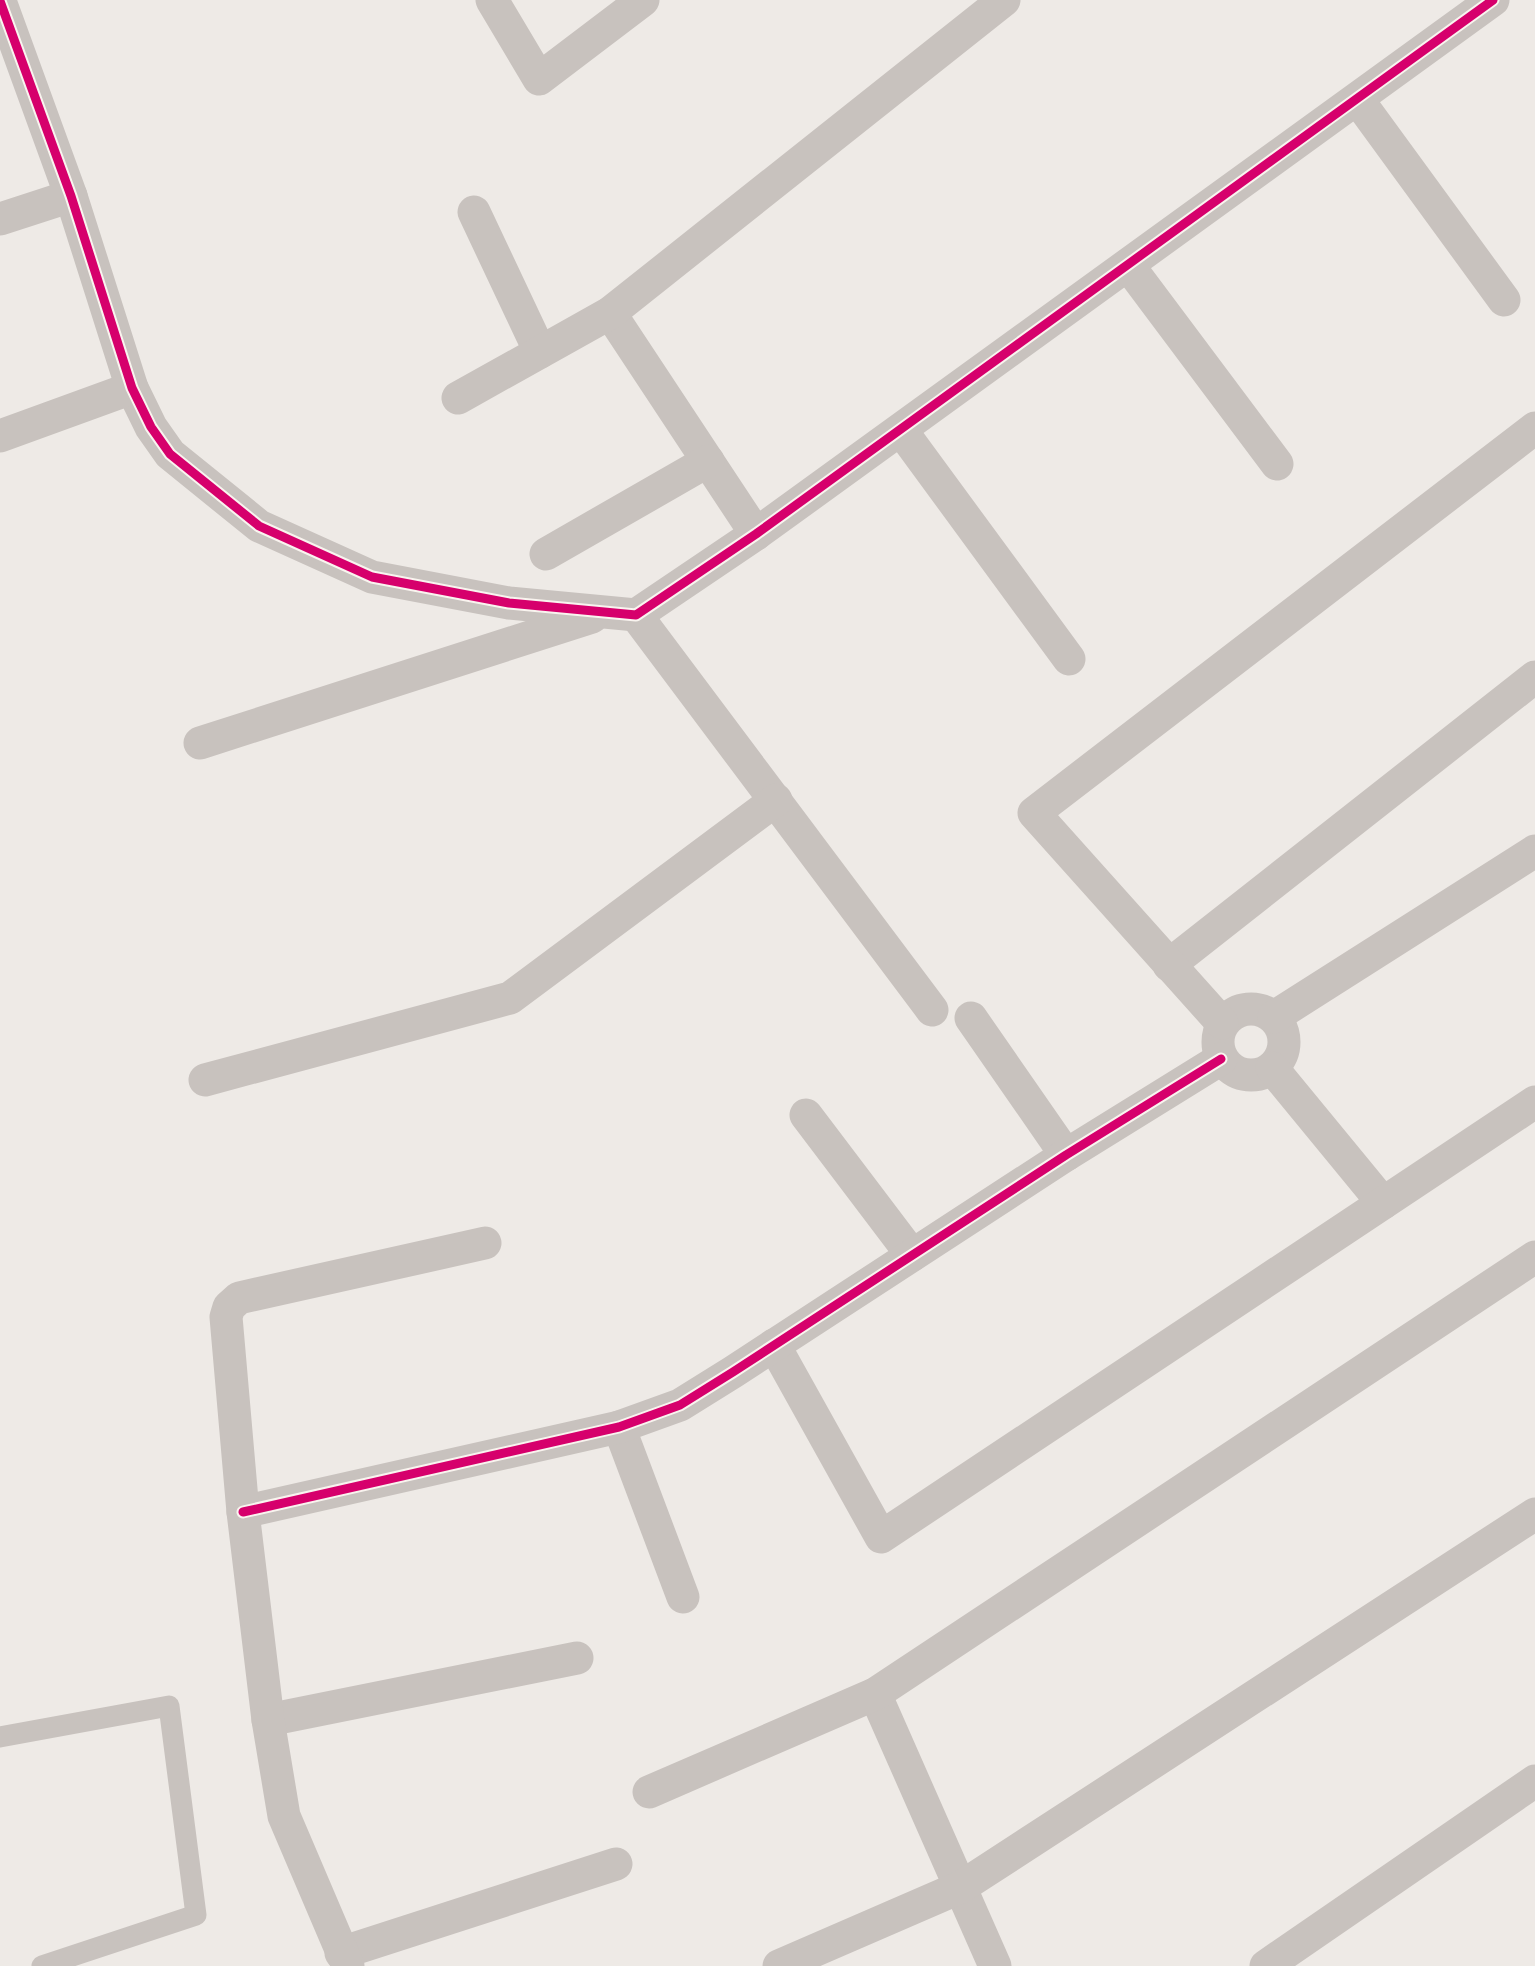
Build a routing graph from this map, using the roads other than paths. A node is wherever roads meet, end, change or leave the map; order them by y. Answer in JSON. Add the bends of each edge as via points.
{"nodes":[{"id":1,"x":492,"y":0,"type":"edge"},
{"id":2,"x":643,"y":0,"type":"edge"},
{"id":3,"x":1004,"y":0,"type":"edge"},
{"id":4,"x":1493,"y":0,"type":"edge"},
{"id":5,"x":0,"y":1,"type":"edge"},
{"id":6,"x":1358,"y":100,"type":"junction"},
{"id":7,"x":70,"y":196,"type":"junction"},
{"id":8,"x":474,"y":212,"type":"dead end"},
{"id":9,"x":0,"y":219,"type":"edge"},
{"id":10,"x":1128,"y":265,"type":"junction"},
{"id":11,"x":1504,"y":300,"type":"dead end"},
{"id":12,"x":610,"y":313,"type":"junction"},
{"id":13,"x":540,"y":352,"type":"junction"},
{"id":14,"x":132,"y":388,"type":"junction"},
{"id":15,"x":458,"y":398,"type":"dead end"},
{"id":16,"x":1535,"y":428,"type":"edge"},
{"id":17,"x":901,"y":430,"type":"junction"},
{"id":18,"x":0,"y":435,"type":"edge"},
{"id":19,"x":708,"y":461,"type":"junction"},
{"id":20,"x":1277,"y":464,"type":"dead end"},
{"id":21,"x":756,"y":534,"type":"junction"},
{"id":22,"x":546,"y":554,"type":"dead end"},
{"id":23,"x":621,"y":613,"type":"junction"},
{"id":24,"x":1069,"y":659,"type":"dead end"},
{"id":25,"x":1535,"y":677,"type":"edge"},
{"id":26,"x":200,"y":743,"type":"dead end"},
{"id":27,"x":776,"y":800,"type":"junction"},
{"id":28,"x":1535,"y":851,"type":"edge"},
{"id":29,"x":1169,"y":965,"type":"junction"},
{"id":30,"x":932,"y":1010,"type":"dead end"},
{"id":31,"x":1274,"y":1017,"type":"junction"},
{"id":32,"x":970,"y":1018,"type":"dead end"},
{"id":33,"x":1222,"y":1023,"type":"junction"},
{"id":34,"x":1221,"y":1059,"type":"junction"},
{"id":35,"x":1272,"y":1068,"type":"junction"},
{"id":36,"x":205,"y":1080,"type":"dead end"},
{"id":37,"x":1535,"y":1102,"type":"edge"},
{"id":38,"x":806,"y":1115,"type":"dead end"},
{"id":39,"x":1066,"y":1155,"type":"junction"},
{"id":40,"x":1383,"y":1203,"type":"junction"},
{"id":41,"x":485,"y":1243,"type":"dead end"},
{"id":42,"x":912,"y":1255,"type":"junction"},
{"id":43,"x":1534,"y":1259,"type":"edge"},
{"id":44,"x":774,"y":1346,"type":"junction"},
{"id":45,"x":619,"y":1427,"type":"junction"},
{"id":46,"x":243,"y":1512,"type":"junction"},
{"id":47,"x":1535,"y":1514,"type":"edge"},
{"id":48,"x":683,"y":1596,"type":"dead end"},
{"id":49,"x":577,"y":1658,"type":"dead end"},
{"id":50,"x":875,"y":1694,"type":"junction"},
{"id":51,"x":268,"y":1720,"type":"junction"},
{"id":52,"x":0,"y":1737,"type":"edge"},
{"id":53,"x":1535,"y":1781,"type":"edge"},
{"id":54,"x":649,"y":1792,"type":"dead end"},
{"id":55,"x":616,"y":1864,"type":"dead end"},
{"id":56,"x":961,"y":1887,"type":"junction"},
{"id":57,"x":345,"y":1959,"type":"edge"},
{"id":58,"x":42,"y":1966,"type":"edge"},
{"id":59,"x":778,"y":1966,"type":"edge"},
{"id":60,"x":995,"y":1966,"type":"edge"},
{"id":61,"x":1266,"y":1966,"type":"edge"}],
"edges":[{"from":1,"to":2,"type":"street","via":[[539,79]]},
{"from":3,"to":12,"type":"street"},
{"from":4,"to":6,"type":"street"},
{"from":5,"to":7,"type":"street"},
{"from":6,"to":10,"type":"street"},
{"from":6,"to":11,"type":"street"},
{"from":7,"to":9,"type":"street"},
{"from":7,"to":14,"type":"street"},
{"from":8,"to":13,"type":"street"},
{"from":10,"to":17,"type":"street"},
{"from":10,"to":20,"type":"street"},
{"from":12,"to":13,"type":"street"},
{"from":12,"to":19,"type":"street"},
{"from":13,"to":15,"type":"street"},
{"from":14,"to":18,"type":"street"},
{"from":14,"to":23,"type":"street","via":[[170,454],[259,526],[372,577],[509,603]]},
{"from":16,"to":29,"type":"street","via":[[1034,813]]},
{"from":17,"to":21,"type":"street"},
{"from":17,"to":24,"type":"street"},
{"from":19,"to":21,"type":"street"},
{"from":19,"to":22,"type":"street"},
{"from":21,"to":23,"type":"street"},
{"from":23,"to":26,"type":"street"},
{"from":23,"to":27,"type":"street"},
{"from":25,"to":29,"type":"street"},
{"from":27,"to":30,"type":"street"},
{"from":27,"to":36,"type":"street","via":[[510,998]]},
{"from":28,"to":31,"type":"street"},
{"from":29,"to":33,"type":"street"},
{"from":31,"to":33,"type":"street","via":[[1256,1008],[1238,1010]]},
{"from":31,"to":35,"type":"street","via":[[1284,1033],[1283,1052]]},
{"from":32,"to":39,"type":"street"},
{"from":33,"to":34,"type":"street","via":[[1216,1041]]},
{"from":34,"to":35,"type":"street","via":[[1235,1072],[1254,1076]]},
{"from":34,"to":39,"type":"street"},
{"from":35,"to":40,"type":"street"},
{"from":37,"to":40,"type":"street"},
{"from":38,"to":42,"type":"street"},
{"from":39,"to":42,"type":"street"},
{"from":40,"to":44,"type":"street","via":[[881,1537]]},
{"from":41,"to":46,"type":"street","via":[[239,1298],[229,1307],[226,1317]]},
{"from":42,"to":44,"type":"street"},
{"from":43,"to":50,"type":"street"},
{"from":44,"to":45,"type":"street","via":[[680,1405]]},
{"from":45,"to":46,"type":"street"},
{"from":45,"to":48,"type":"street"},
{"from":46,"to":51,"type":"street"},
{"from":47,"to":56,"type":"street"},
{"from":49,"to":51,"type":"street"},
{"from":50,"to":54,"type":"street"},
{"from":50,"to":56,"type":"street"},
{"from":51,"to":57,"type":"street","via":[[284,1816]]},
{"from":52,"to":58,"type":"lane","via":[[169,1706],[196,1916]]},
{"from":53,"to":61,"type":"street"},
{"from":55,"to":57,"type":"street"},
{"from":56,"to":59,"type":"street"},
{"from":56,"to":60,"type":"street"}]}
